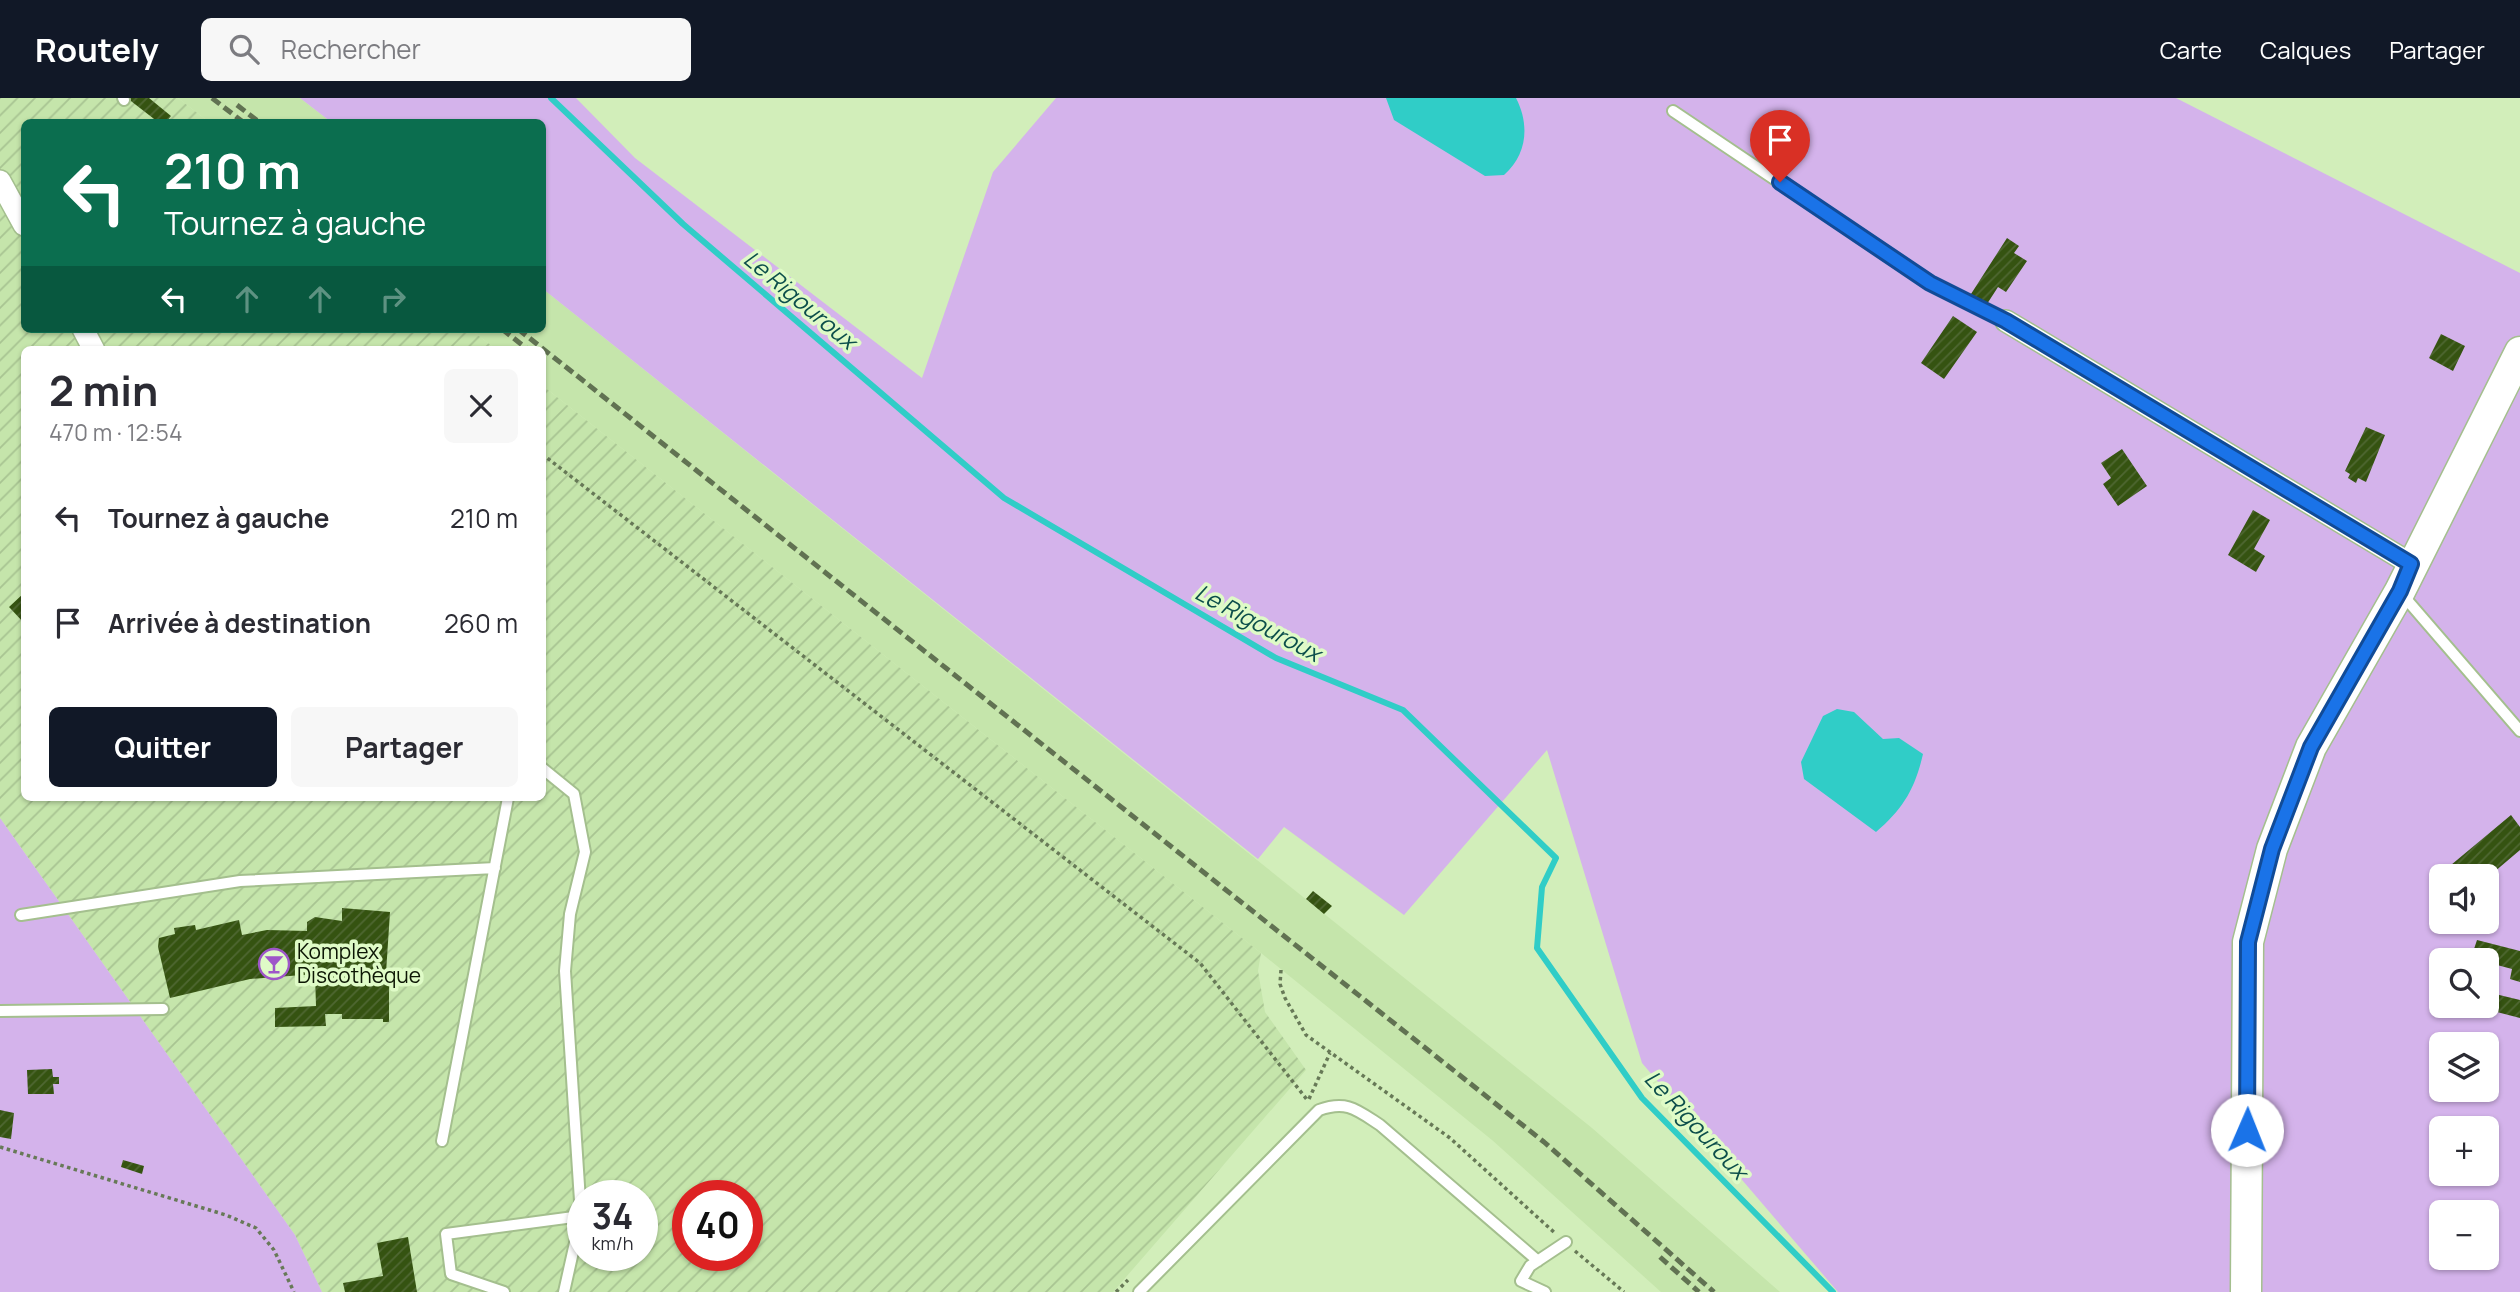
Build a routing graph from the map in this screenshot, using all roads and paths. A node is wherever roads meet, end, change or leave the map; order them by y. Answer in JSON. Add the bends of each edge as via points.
{"nodes":[{"id":1,"x":1673,"y":111,"type":"dead end"},
{"id":2,"x":0,"y":181,"type":"edge"},
{"id":3,"x":21,"y":220,"type":"edge"},
{"id":4,"x":2006,"y":321,"type":"joint"},
{"id":5,"x":2520,"y":352,"type":"edge"},
{"id":6,"x":546,"y":457,"type":"edge"},
{"id":7,"x":2405,"y":578,"type":"junction"},
{"id":8,"x":2520,"y":731,"type":"edge"},
{"id":9,"x":546,"y":771,"type":"edge"},
{"id":10,"x":507,"y":801,"type":"edge"},
{"id":11,"x":495,"y":868,"type":"junction"},
{"id":12,"x":21,"y":915,"type":"dead end"},
{"id":13,"x":1281,"y":970,"type":"dead end"},
{"id":14,"x":163,"y":1009,"type":"dead end"},
{"id":15,"x":0,"y":1011,"type":"edge"},
{"id":16,"x":1330,"y":1053,"type":"junction"},
{"id":17,"x":442,"y":1141,"type":"dead end"},
{"id":18,"x":0,"y":1147,"type":"edge"},
{"id":19,"x":579,"y":1180,"type":"edge"},
{"id":20,"x":567,"y":1218,"type":"edge"},
{"id":21,"x":1566,"y":1242,"type":"junction"},
{"id":22,"x":1538,"y":1261,"type":"junction"},
{"id":23,"x":567,"y":1271,"type":"edge"},
{"id":24,"x":1135,"y":1273,"type":"dead end"},
{"id":25,"x":562,"y":1291,"type":"edge"},
{"id":26,"x":294,"y":1292,"type":"edge"},
{"id":27,"x":504,"y":1292,"type":"edge"},
{"id":28,"x":1116,"y":1292,"type":"edge"},
{"id":29,"x":1139,"y":1292,"type":"edge"},
{"id":30,"x":1545,"y":1292,"type":"edge"},
{"id":31,"x":1624,"y":1292,"type":"edge"},
{"id":32,"x":2246,"y":1292,"type":"edge"}],
"edges":[{"from":1,"to":4,"type":"lane","via":[[1930,283]]},
{"from":2,"to":3,"type":"street"},
{"from":4,"to":7,"type":"street"},
{"from":5,"to":7,"type":"street"},
{"from":6,"to":16,"type":"path","via":[[1200,962],[1308,1101]]},
{"from":7,"to":8,"type":"lane"},
{"from":7,"to":32,"type":"street","via":[[2311,747],[2272,849],[2248,942]]},
{"from":9,"to":19,"type":"lane","via":[[574,793],[585,852],[570,914],[565,971]]},
{"from":10,"to":11,"type":"lane"},
{"from":11,"to":12,"type":"lane","via":[[240,881]]},
{"from":11,"to":17,"type":"lane"},
{"from":13,"to":16,"type":"path","via":[[1280,984],[1293,1016],[1306,1035]]},
{"from":14,"to":15,"type":"lane"},
{"from":16,"to":21,"type":"path","via":[[1450,1138]]},
{"from":18,"to":26,"type":"path","via":[[256,1227],[274,1250]]},
{"from":20,"to":27,"type":"lane","via":[[446,1234],[451,1274]]},
{"from":21,"to":22,"type":"lane"},
{"from":21,"to":31,"type":"path"},
{"from":22,"to":29,"type":"lane","via":[[1380,1125],[1355,1108],[1336,1104],[1319,1110]]},
{"from":22,"to":30,"type":"lane","via":[[1521,1281]]},
{"from":23,"to":25,"type":"lane"},
{"from":24,"to":28,"type":"path"}]}
